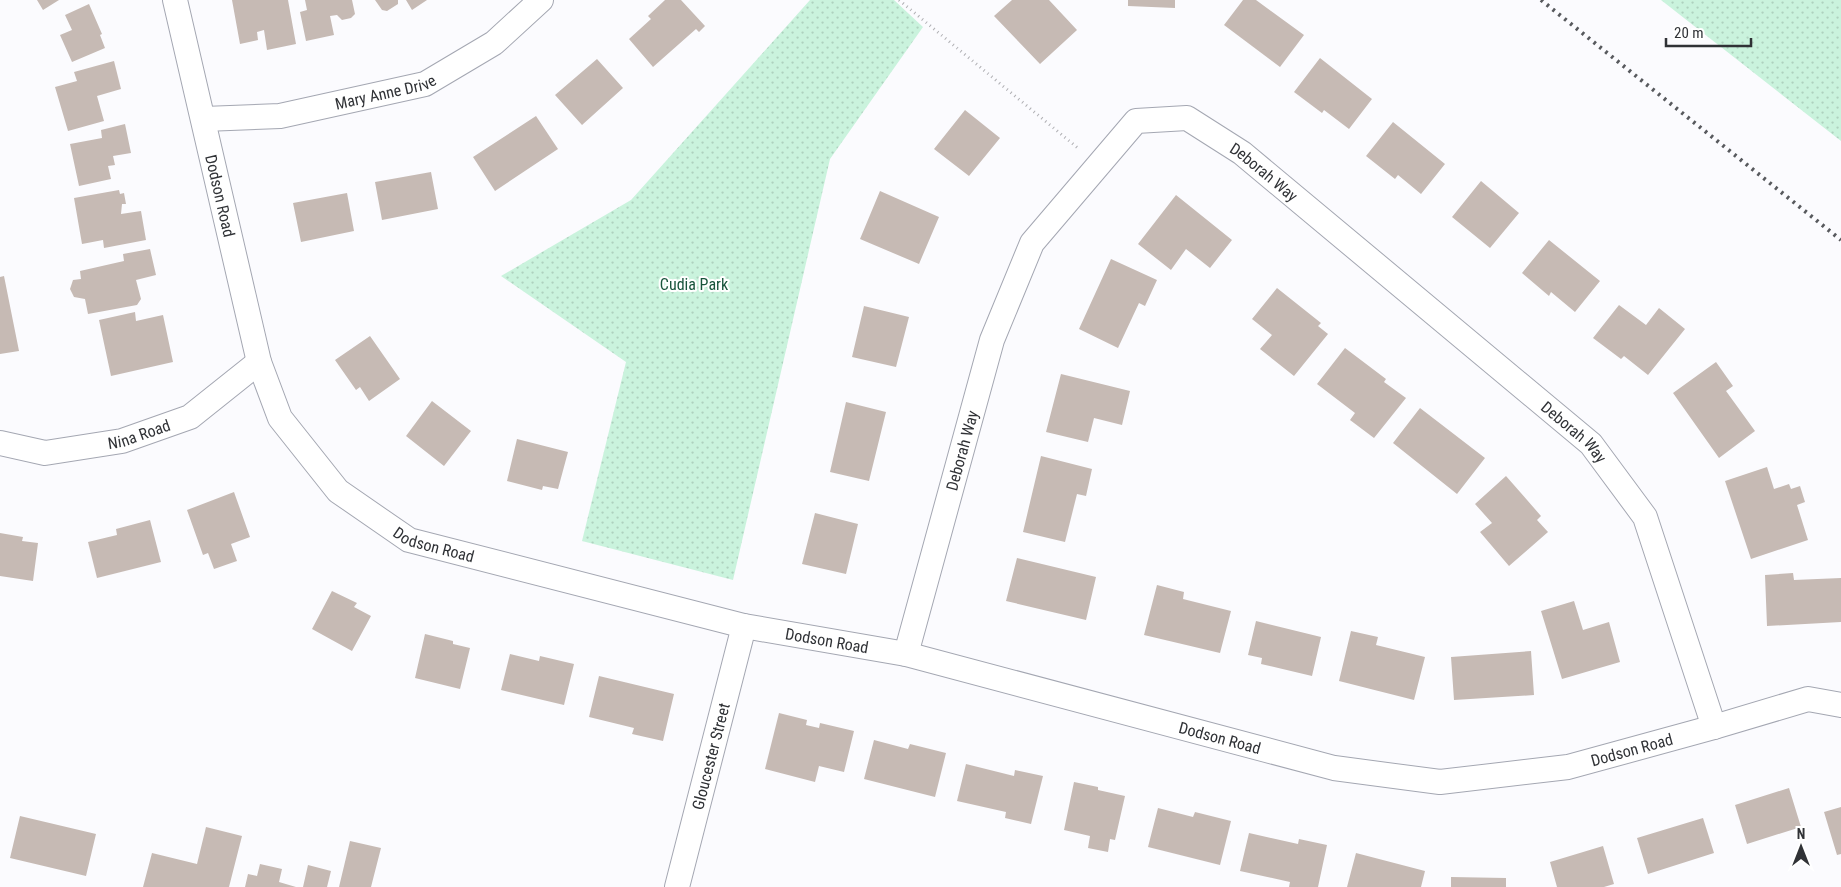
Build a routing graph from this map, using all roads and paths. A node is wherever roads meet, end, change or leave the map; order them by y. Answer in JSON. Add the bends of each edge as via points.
{"nodes":[{"id":1,"x":175,"y":0,"type":"edge"},
{"id":2,"x":541,"y":0,"type":"edge"},
{"id":3,"x":899,"y":0,"type":"edge"},
{"id":4,"x":204,"y":119,"type":"junction"},
{"id":5,"x":1098,"y":166,"type":"junction"},
{"id":6,"x":259,"y":362,"type":"junction"},
{"id":7,"x":0,"y":443,"type":"edge"},
{"id":8,"x":744,"y":626,"type":"junction"},
{"id":9,"x":906,"y":654,"type":"junction"},
{"id":10,"x":1841,"y":705,"type":"edge"},
{"id":11,"x":1714,"y":727,"type":"junction"},
{"id":12,"x":677,"y":887,"type":"edge"}],
"edges":[{"from":1,"to":4,"type":"street","name":"Dodson Road"},
{"from":2,"to":4,"type":"street","name":"Mary Anne Drive","via":[[494,42],[425,84],[280,116]]},
{"from":3,"to":5,"type":"path"},
{"from":4,"to":6,"type":"street","name":"Dodson Road"},
{"from":5,"to":9,"type":"street","name":"Deborah Way","via":[[1032,243],[992,340]]},
{"from":5,"to":11,"type":"street","name":"Deborah Way","via":[[1136,122],[1187,118],[1242,153],[1591,444],[1644,517]]},
{"from":6,"to":7,"type":"street","name":"Nina Road","via":[[190,417],[122,441],[45,453]]},
{"from":6,"to":8,"type":"street","name":"Dodson Road","via":[[280,418],[338,491],[410,540]]},
{"from":8,"to":9,"type":"street","name":"Dodson Road"},
{"from":8,"to":12,"type":"street","name":"Gloucester Street"},
{"from":9,"to":11,"type":"street","name":"Dodson Road","via":[[1334,768],[1440,782],[1568,767]]},
{"from":10,"to":11,"type":"street","name":"Dodson Road","via":[[1808,698]]}]}
